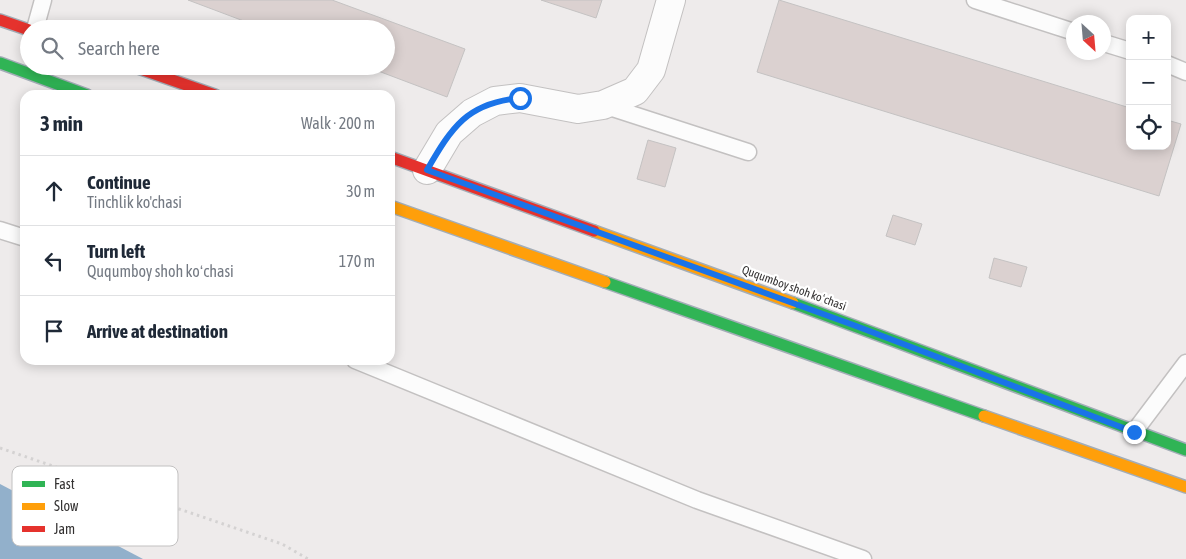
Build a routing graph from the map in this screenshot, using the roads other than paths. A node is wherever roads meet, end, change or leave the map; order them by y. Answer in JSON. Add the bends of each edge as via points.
{"nodes":[{"id":1,"x":43,"y":0,"type":"edge"},
{"id":2,"x":671,"y":0,"type":"edge"},
{"id":3,"x":975,"y":0,"type":"edge"},
{"id":4,"x":0,"y":20,"type":"edge"},
{"id":5,"x":37,"y":20,"type":"edge"},
{"id":6,"x":20,"y":27,"type":"edge"},
{"id":7,"x":1066,"y":29,"type":"edge"},
{"id":8,"x":1111,"y":44,"type":"edge"},
{"id":9,"x":1126,"y":50,"type":"edge"},
{"id":10,"x":0,"y":63,"type":"edge"},
{"id":11,"x":1171,"y":66,"type":"edge"},
{"id":12,"x":20,"y":70,"type":"edge"},
{"id":13,"x":1186,"y":72,"type":"edge"},
{"id":14,"x":33,"y":75,"type":"edge"},
{"id":15,"x":158,"y":75,"type":"edge"},
{"id":16,"x":73,"y":90,"type":"edge"},
{"id":17,"x":201,"y":90,"type":"edge"},
{"id":18,"x":603,"y":105,"type":"junction"},
{"id":19,"x":748,"y":152,"type":"dead end"},
{"id":20,"x":395,"y":159,"type":"edge"},
{"id":21,"x":427,"y":170,"type":"junction"},
{"id":22,"x":395,"y":208,"type":"edge"},
{"id":23,"x":0,"y":230,"type":"edge"},
{"id":24,"x":20,"y":236,"type":"edge"},
{"id":25,"x":1186,"y":364,"type":"edge"},
{"id":26,"x":367,"y":365,"type":"edge"},
{"id":27,"x":1134,"y":432,"type":"junction"},
{"id":28,"x":1186,"y":450,"type":"edge"},
{"id":29,"x":1186,"y":487,"type":"edge"},
{"id":30,"x":863,"y":559,"type":"edge"}],
"edges":[{"from":1,"to":5,"type":"lane"},
{"from":2,"to":18,"type":"street","via":[[651,70],[635,91]]},
{"from":3,"to":7,"type":"lane"},
{"from":4,"to":6,"type":"main road"},
{"from":8,"to":9,"type":"lane"},
{"from":10,"to":12,"type":"main road"},
{"from":11,"to":13,"type":"lane"},
{"from":14,"to":16,"type":"main road"},
{"from":15,"to":17,"type":"main road"},
{"from":18,"to":19,"type":"lane"},
{"from":18,"to":21,"type":"street","via":[[578,109],[520,98],[495,101],[472,113],[449,133]]},
{"from":20,"to":21,"type":"main road","name":"Ququmboy shoh koʻchasi"},
{"from":21,"to":27,"type":"main road","name":"Ququmboy shoh koʻchasi","via":[[856,326]]},
{"from":22,"to":29,"type":"main road"},
{"from":23,"to":24,"type":"lane"},
{"from":25,"to":27,"type":"lane"},
{"from":26,"to":30,"type":"lane","via":[[697,500]]},
{"from":27,"to":28,"type":"main road","name":"Ququmboy shoh koʻchasi"}]}
